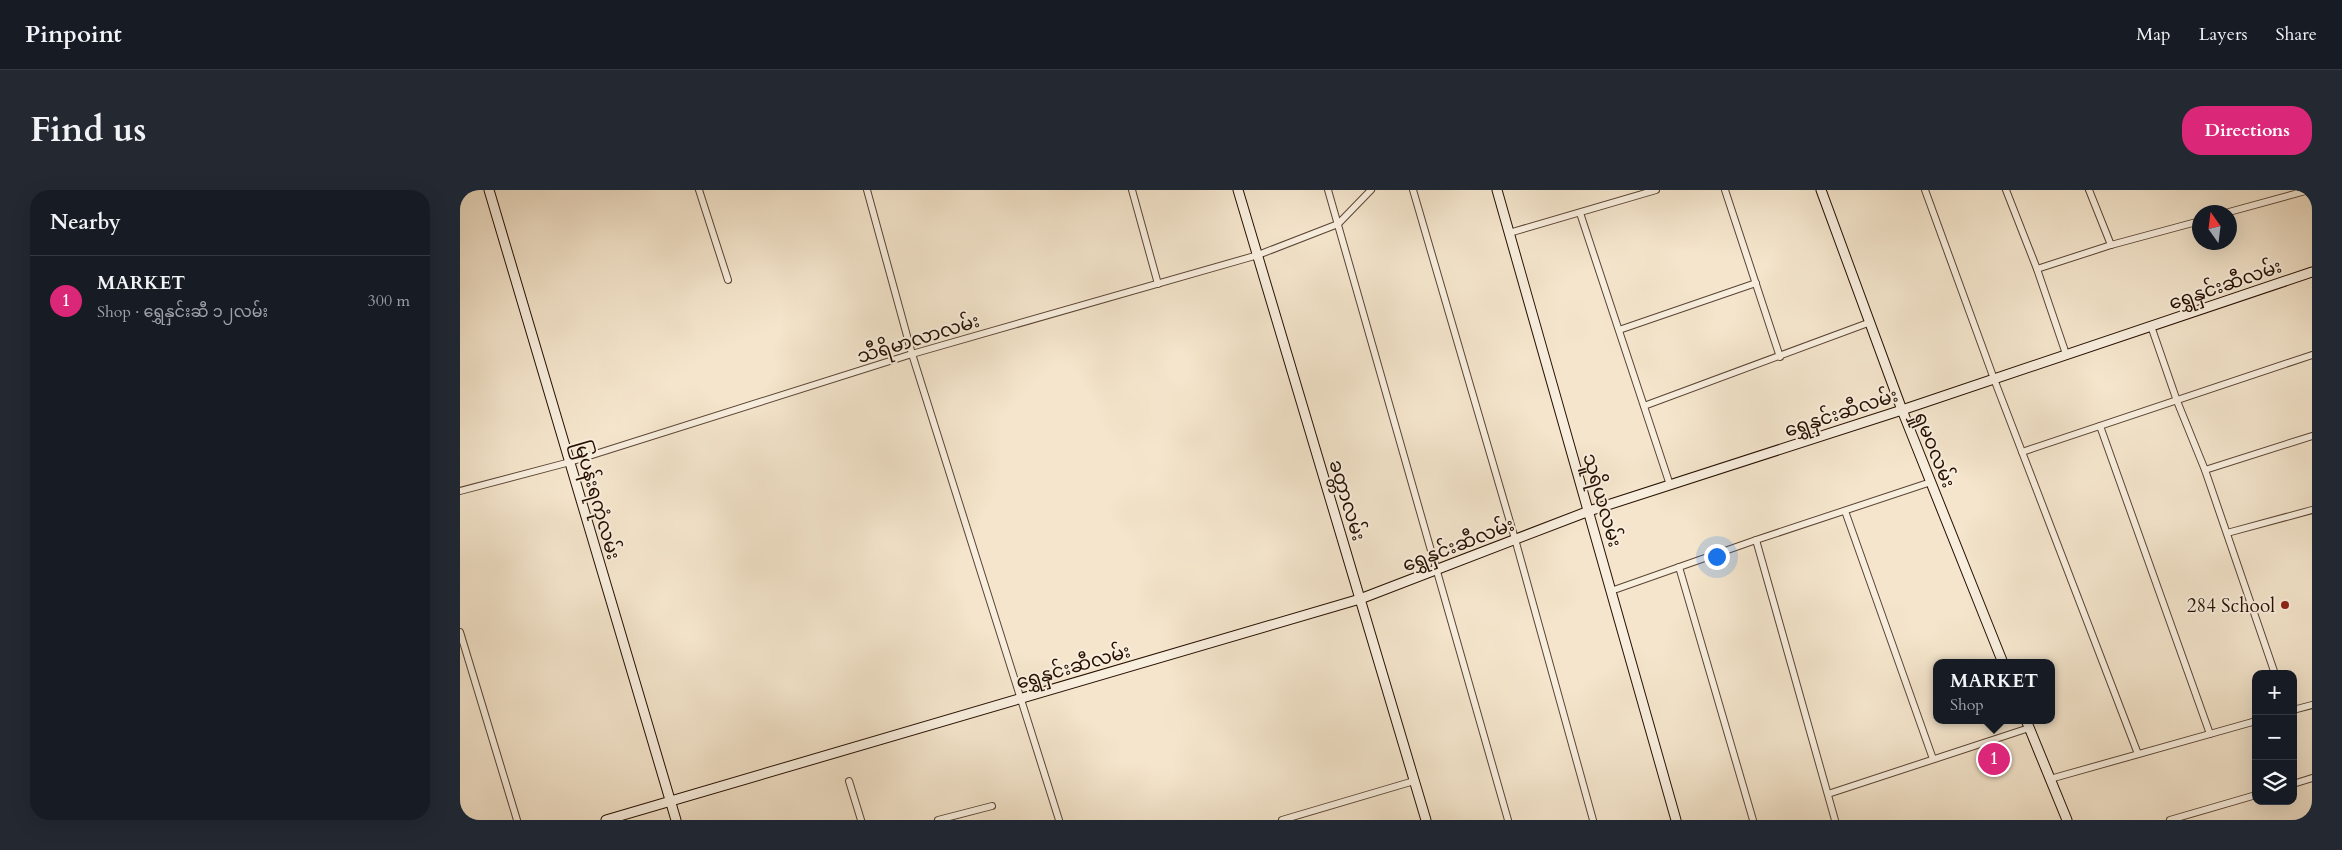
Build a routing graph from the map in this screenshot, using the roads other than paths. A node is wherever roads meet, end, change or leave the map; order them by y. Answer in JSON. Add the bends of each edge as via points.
{"nodes":[{"id":1,"x":489,"y":190,"type":"edge"},
{"id":2,"x":700,"y":190,"type":"edge"},
{"id":3,"x":867,"y":190,"type":"edge"},
{"id":4,"x":1132,"y":190,"type":"edge"},
{"id":5,"x":1238,"y":190,"type":"edge"},
{"id":6,"x":1328,"y":190,"type":"edge"},
{"id":7,"x":1371,"y":190,"type":"edge"},
{"id":8,"x":1413,"y":190,"type":"edge"},
{"id":9,"x":1497,"y":190,"type":"edge"},
{"id":10,"x":1656,"y":190,"type":"edge"},
{"id":11,"x":1725,"y":190,"type":"edge"},
{"id":12,"x":1820,"y":190,"type":"edge"},
{"id":13,"x":1925,"y":190,"type":"edge"},
{"id":14,"x":2006,"y":190,"type":"edge"},
{"id":15,"x":2089,"y":190,"type":"edge"},
{"id":16,"x":2311,"y":191,"type":"edge"},
{"id":17,"x":2237,"y":210,"type":"edge"},
{"id":18,"x":1580,"y":213,"type":"junction"},
{"id":19,"x":2192,"y":223,"type":"edge"},
{"id":20,"x":1338,"y":224,"type":"junction"},
{"id":21,"x":1509,"y":233,"type":"junction"},
{"id":22,"x":2111,"y":246,"type":"junction"},
{"id":23,"x":1258,"y":255,"type":"junction"},
{"id":24,"x":2036,"y":269,"type":"junction"},
{"id":25,"x":2312,"y":272,"type":"edge"},
{"id":26,"x":728,"y":280,"type":"dead end"},
{"id":27,"x":1756,"y":283,"type":"junction"},
{"id":28,"x":1158,"y":284,"type":"junction"},
{"id":29,"x":1868,"y":323,"type":"junction"},
{"id":30,"x":2151,"y":326,"type":"junction"},
{"id":31,"x":1619,"y":330,"type":"junction"},
{"id":32,"x":912,"y":354,"type":"junction"},
{"id":33,"x":2066,"y":354,"type":"junction"},
{"id":34,"x":2312,"y":355,"type":"edge"},
{"id":35,"x":1780,"y":357,"type":"junction"},
{"id":36,"x":1994,"y":379,"type":"junction"},
{"id":37,"x":2176,"y":401,"type":"junction"},
{"id":38,"x":1644,"y":406,"type":"junction"},
{"id":39,"x":1902,"y":410,"type":"junction"},
{"id":40,"x":2100,"y":426,"type":"junction"},
{"id":41,"x":2312,"y":436,"type":"edge"},
{"id":42,"x":2022,"y":452,"type":"junction"},
{"id":43,"x":570,"y":462,"type":"junction"},
{"id":44,"x":2205,"y":470,"type":"junction"},
{"id":45,"x":1931,"y":482,"type":"junction"},
{"id":46,"x":1670,"y":485,"type":"junction"},
{"id":47,"x":460,"y":491,"type":"edge"},
{"id":48,"x":2312,"y":510,"type":"edge"},
{"id":49,"x":1589,"y":511,"type":"junction"},
{"id":50,"x":1845,"y":511,"type":"junction"},
{"id":51,"x":2227,"y":533,"type":"junction"},
{"id":52,"x":1515,"y":540,"type":"junction"},
{"id":53,"x":1756,"y":540,"type":"junction"},
{"id":54,"x":1680,"y":567,"type":"junction"},
{"id":55,"x":1437,"y":570,"type":"junction"},
{"id":56,"x":1611,"y":590,"type":"junction"},
{"id":57,"x":1360,"y":599,"type":"junction"},
{"id":58,"x":460,"y":632,"type":"edge"},
{"id":59,"x":2001,"y":659,"type":"edge"},
{"id":60,"x":2274,"y":670,"type":"edge"},
{"id":61,"x":1022,"y":698,"type":"junction"},
{"id":62,"x":2312,"y":705,"type":"edge"},
{"id":63,"x":2297,"y":709,"type":"edge"},
{"id":64,"x":2252,"y":722,"type":"edge"},
{"id":65,"x":2028,"y":724,"type":"edge"},
{"id":66,"x":2210,"y":734,"type":"junction"},
{"id":67,"x":2138,"y":754,"type":"junction"},
{"id":68,"x":1933,"y":759,"type":"junction"},
{"id":69,"x":2312,"y":778,"type":"edge"},
{"id":70,"x":2050,"y":779,"type":"junction"},
{"id":71,"x":849,"y":781,"type":"dead end"},
{"id":72,"x":1414,"y":781,"type":"junction"},
{"id":73,"x":2297,"y":783,"type":"edge"},
{"id":74,"x":1828,"y":794,"type":"junction"},
{"id":75,"x":2252,"y":796,"type":"edge"},
{"id":76,"x":670,"y":800,"type":"junction"},
{"id":77,"x":992,"y":806,"type":"dead end"},
{"id":78,"x":517,"y":820,"type":"edge"},
{"id":79,"x":606,"y":820,"type":"edge"},
{"id":80,"x":676,"y":820,"type":"edge"},
{"id":81,"x":861,"y":820,"type":"edge"},
{"id":82,"x":938,"y":820,"type":"edge"},
{"id":83,"x":1059,"y":820,"type":"edge"},
{"id":84,"x":1282,"y":820,"type":"edge"},
{"id":85,"x":1426,"y":820,"type":"edge"},
{"id":86,"x":1508,"y":820,"type":"edge"},
{"id":87,"x":1593,"y":820,"type":"edge"},
{"id":88,"x":1676,"y":820,"type":"edge"},
{"id":89,"x":1753,"y":820,"type":"edge"},
{"id":90,"x":1835,"y":820,"type":"edge"},
{"id":91,"x":2066,"y":820,"type":"edge"},
{"id":92,"x":2170,"y":820,"type":"edge"}],
"edges":[{"from":1,"to":43,"type":"street","name":"မြပန်းရကုံလမ်း"},
{"from":2,"to":26,"type":"street"},
{"from":3,"to":32,"type":"street"},
{"from":4,"to":28,"type":"street"},
{"from":5,"to":23,"type":"street","name":"ခတ္တာလမ်း"},
{"from":6,"to":20,"type":"street"},
{"from":7,"to":20,"type":"street","name":"သီရိမာလာလမ်း"},
{"from":8,"to":52,"type":"street"},
{"from":9,"to":21,"type":"street","name":"သူရိယလမ်း"},
{"from":10,"to":18,"type":"street"},
{"from":11,"to":27,"type":"street"},
{"from":12,"to":29,"type":"street","name":"ရှုမဝလမ်း"},
{"from":13,"to":36,"type":"street"},
{"from":14,"to":24,"type":"street"},
{"from":15,"to":22,"type":"street"},
{"from":16,"to":17,"type":"street"},
{"from":18,"to":21,"type":"street"},
{"from":18,"to":31,"type":"street"},
{"from":19,"to":22,"type":"street"},
{"from":20,"to":23,"type":"street","name":"သီရိမာလာလမ်း"},
{"from":20,"to":55,"type":"street"},
{"from":21,"to":49,"type":"street","name":"သူရိယလမ်း"},
{"from":22,"to":24,"type":"street"},
{"from":23,"to":28,"type":"street","name":"သီရိမာလာလမ်း"},
{"from":23,"to":57,"type":"street","name":"ခတ္တာလမ်း"},
{"from":24,"to":33,"type":"street"},
{"from":25,"to":30,"type":"street","name":"ရွှေနှင်းဆီလမ်း"},
{"from":27,"to":31,"type":"street"},
{"from":27,"to":35,"type":"street"},
{"from":28,"to":32,"type":"street","name":"သီရိမာလာလမ်း"},
{"from":29,"to":35,"type":"street"},
{"from":29,"to":39,"type":"street","name":"ရှုမဝလမ်း"},
{"from":30,"to":33,"type":"street","name":"ရွှေနှင်းဆီလမ်း"},
{"from":30,"to":37,"type":"street"},
{"from":31,"to":38,"type":"street"},
{"from":32,"to":43,"type":"street","name":"သီရိမာလာလမ်း"},
{"from":32,"to":61,"type":"street"},
{"from":33,"to":36,"type":"street","name":"ရွှေနှင်းဆီလမ်း"},
{"from":34,"to":37,"type":"street"},
{"from":35,"to":38,"type":"street"},
{"from":36,"to":39,"type":"street","name":"ရွှေနှင်းဆီလမ်း"},
{"from":36,"to":42,"type":"street"},
{"from":37,"to":40,"type":"street"},
{"from":37,"to":44,"type":"street"},
{"from":38,"to":46,"type":"street"},
{"from":39,"to":45,"type":"street","name":"ရှုမဝလမ်း"},
{"from":39,"to":46,"type":"street","name":"ရွှေနှင်းဆီလမ်း"},
{"from":40,"to":42,"type":"street"},
{"from":40,"to":66,"type":"street"},
{"from":41,"to":44,"type":"street"},
{"from":42,"to":67,"type":"street"},
{"from":43,"to":47,"type":"street","name":"သီရိမာလာလမ်း"},
{"from":43,"to":76,"type":"street","name":"မြပန်းရကုံလမ်း"},
{"from":44,"to":51,"type":"street"},
{"from":45,"to":50,"type":"street"},
{"from":45,"to":59,"type":"street","name":"ရှုမဝလမ်း"},
{"from":46,"to":49,"type":"street","name":"ရွှေနှင်းဆီလမ်း"},
{"from":48,"to":51,"type":"street"},
{"from":49,"to":52,"type":"street","name":"ရွှေနှင်းဆီလမ်း"},
{"from":49,"to":56,"type":"street","name":"သူရိယလမ်း"},
{"from":50,"to":53,"type":"street"},
{"from":50,"to":68,"type":"street"},
{"from":51,"to":60,"type":"street"},
{"from":52,"to":55,"type":"street","name":"ရွှေနှင်းဆီလမ်း"},
{"from":52,"to":87,"type":"street"},
{"from":53,"to":54,"type":"street"},
{"from":53,"to":74,"type":"street"},
{"from":54,"to":56,"type":"street"},
{"from":54,"to":89,"type":"street"},
{"from":55,"to":57,"type":"street","name":"ရွှေနှင်းဆီလမ်း"},
{"from":55,"to":86,"type":"street"},
{"from":56,"to":88,"type":"street","name":"သူရိယလမ်း"},
{"from":57,"to":61,"type":"street","name":"ရွှေနှင်းဆီလမ်း"},
{"from":57,"to":72,"type":"street","name":"ခတ္တာလမ်း"},
{"from":58,"to":78,"type":"street"},
{"from":61,"to":76,"type":"street","name":"ရွှေနှင်းဆီလမ်း"},
{"from":61,"to":83,"type":"street"},
{"from":62,"to":63,"type":"street"},
{"from":64,"to":66,"type":"street"},
{"from":65,"to":68,"type":"street"},
{"from":65,"to":70,"type":"street"},
{"from":66,"to":67,"type":"street"},
{"from":67,"to":70,"type":"street"},
{"from":68,"to":74,"type":"street"},
{"from":69,"to":73,"type":"street"},
{"from":70,"to":91,"type":"street"},
{"from":71,"to":81,"type":"street"},
{"from":72,"to":84,"type":"street"},
{"from":72,"to":85,"type":"street","name":"ခတ္တာလမ်း"},
{"from":74,"to":90,"type":"street"},
{"from":75,"to":92,"type":"street"},
{"from":76,"to":79,"type":"street","name":"ရွှေနှင်းဆီလမ်း"},
{"from":76,"to":80,"type":"street","name":"မြပန်းရကုံလမ်း"},
{"from":77,"to":82,"type":"street"}]}
